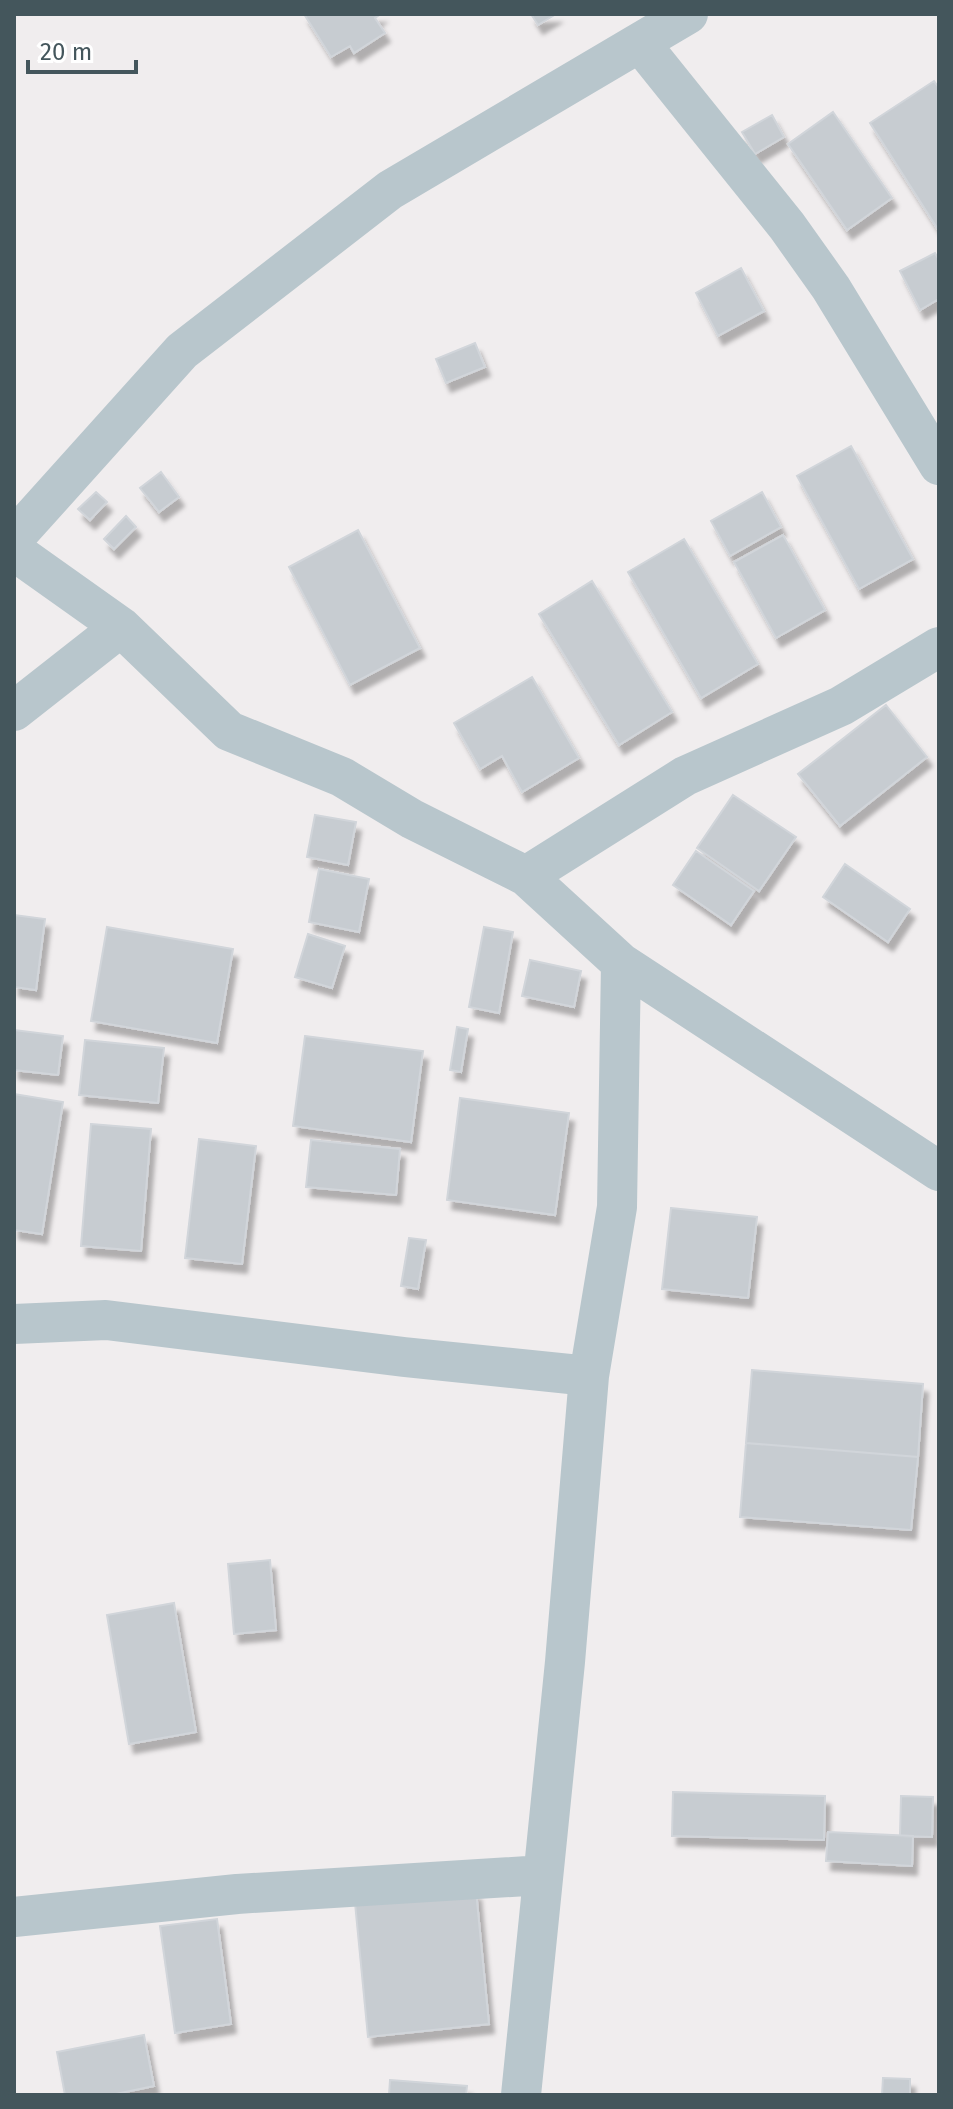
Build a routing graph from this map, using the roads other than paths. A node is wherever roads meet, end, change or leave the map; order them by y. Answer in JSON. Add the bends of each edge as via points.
{"nodes":[{"id":1,"x":688,"y":14,"type":"edge"},
{"id":2,"x":640,"y":43,"type":"junction"},
{"id":3,"x":939,"y":465,"type":"edge"},
{"id":4,"x":14,"y":538,"type":"edge"},
{"id":5,"x":14,"y":551,"type":"edge"},
{"id":6,"x":121,"y":627,"type":"junction"},
{"id":7,"x":939,"y":647,"type":"edge"},
{"id":8,"x":14,"y":711,"type":"edge"},
{"id":9,"x":526,"y":876,"type":"junction"},
{"id":10,"x":621,"y":963,"type":"junction"},
{"id":11,"x":939,"y":1171,"type":"edge"},
{"id":12,"x":14,"y":1324,"type":"edge"},
{"id":13,"x":589,"y":1376,"type":"junction"},
{"id":14,"x":543,"y":1875,"type":"junction"},
{"id":15,"x":14,"y":1917,"type":"edge"},
{"id":16,"x":521,"y":2095,"type":"edge"}],
"edges":[{"from":1,"to":2,"type":"street"},
{"from":2,"to":3,"type":"street","via":[[796,238]]},
{"from":2,"to":4,"type":"street","via":[[390,190],[182,351]]},
{"from":5,"to":6,"type":"street"},
{"from":6,"to":8,"type":"street"},
{"from":6,"to":9,"type":"street","via":[[229,731],[342,777]]},
{"from":7,"to":9,"type":"street","via":[[841,706],[685,776]]},
{"from":9,"to":10,"type":"street"},
{"from":10,"to":11,"type":"street"},
{"from":10,"to":13,"type":"street","via":[[617,1207]]},
{"from":12,"to":13,"type":"street","via":[[106,1320]]},
{"from":13,"to":14,"type":"street"},
{"from":14,"to":15,"type":"street","via":[[237,1894]]},
{"from":14,"to":16,"type":"street"}]}
